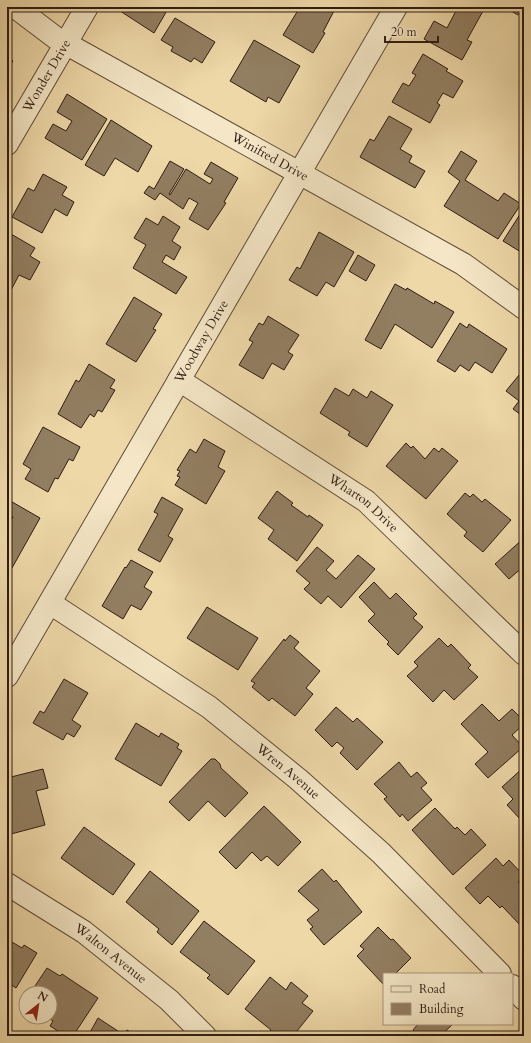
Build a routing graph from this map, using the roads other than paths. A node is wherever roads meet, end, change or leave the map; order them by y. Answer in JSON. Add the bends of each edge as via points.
{"nodes":[{"id":1,"x":15,"y":7,"type":"edge"},
{"id":2,"x":87,"y":7,"type":"edge"},
{"id":3,"x":396,"y":7,"type":"edge"},
{"id":4,"x":66,"y":44,"type":"junction"},
{"id":5,"x":7,"y":144,"type":"edge"},
{"id":6,"x":300,"y":173,"type":"junction"},
{"id":7,"x":524,"y":308,"type":"edge"},
{"id":8,"x":179,"y":380,"type":"junction"},
{"id":9,"x":50,"y":603,"type":"junction"},
{"id":10,"x":524,"y":654,"type":"edge"},
{"id":11,"x":7,"y":676,"type":"edge"},
{"id":12,"x":7,"y":884,"type":"edge"},
{"id":13,"x":499,"y":973,"type":"edge"},
{"id":14,"x":513,"y":987,"type":"edge"},
{"id":15,"x":524,"y":999,"type":"edge"},
{"id":16,"x":205,"y":1036,"type":"edge"}],
"edges":[{"from":1,"to":4,"type":"street","name":"Winifred Drive"},
{"from":2,"to":4,"type":"street","name":"Wonder Drive"},
{"from":3,"to":6,"type":"street","name":"Woodway Drive"},
{"from":4,"to":5,"type":"street","name":"Wonder Drive"},
{"from":4,"to":6,"type":"street","name":"Winifred Drive"},
{"from":6,"to":7,"type":"street","name":"Winifred Drive","via":[[463,264]]},
{"from":6,"to":8,"type":"street","name":"Woodway Drive"},
{"from":8,"to":9,"type":"street","name":"Woodway Drive"},
{"from":8,"to":10,"type":"street","name":"Wharton Drive","via":[[366,501]]},
{"from":9,"to":11,"type":"street","name":"Woodway Drive"},
{"from":9,"to":13,"type":"street","name":"Wren Avenue","via":[[209,707],[298,779],[381,853]]},
{"from":12,"to":16,"type":"street","name":"Walton Avenue","via":[[84,932],[169,1000]]},
{"from":14,"to":15,"type":"street"}]}
